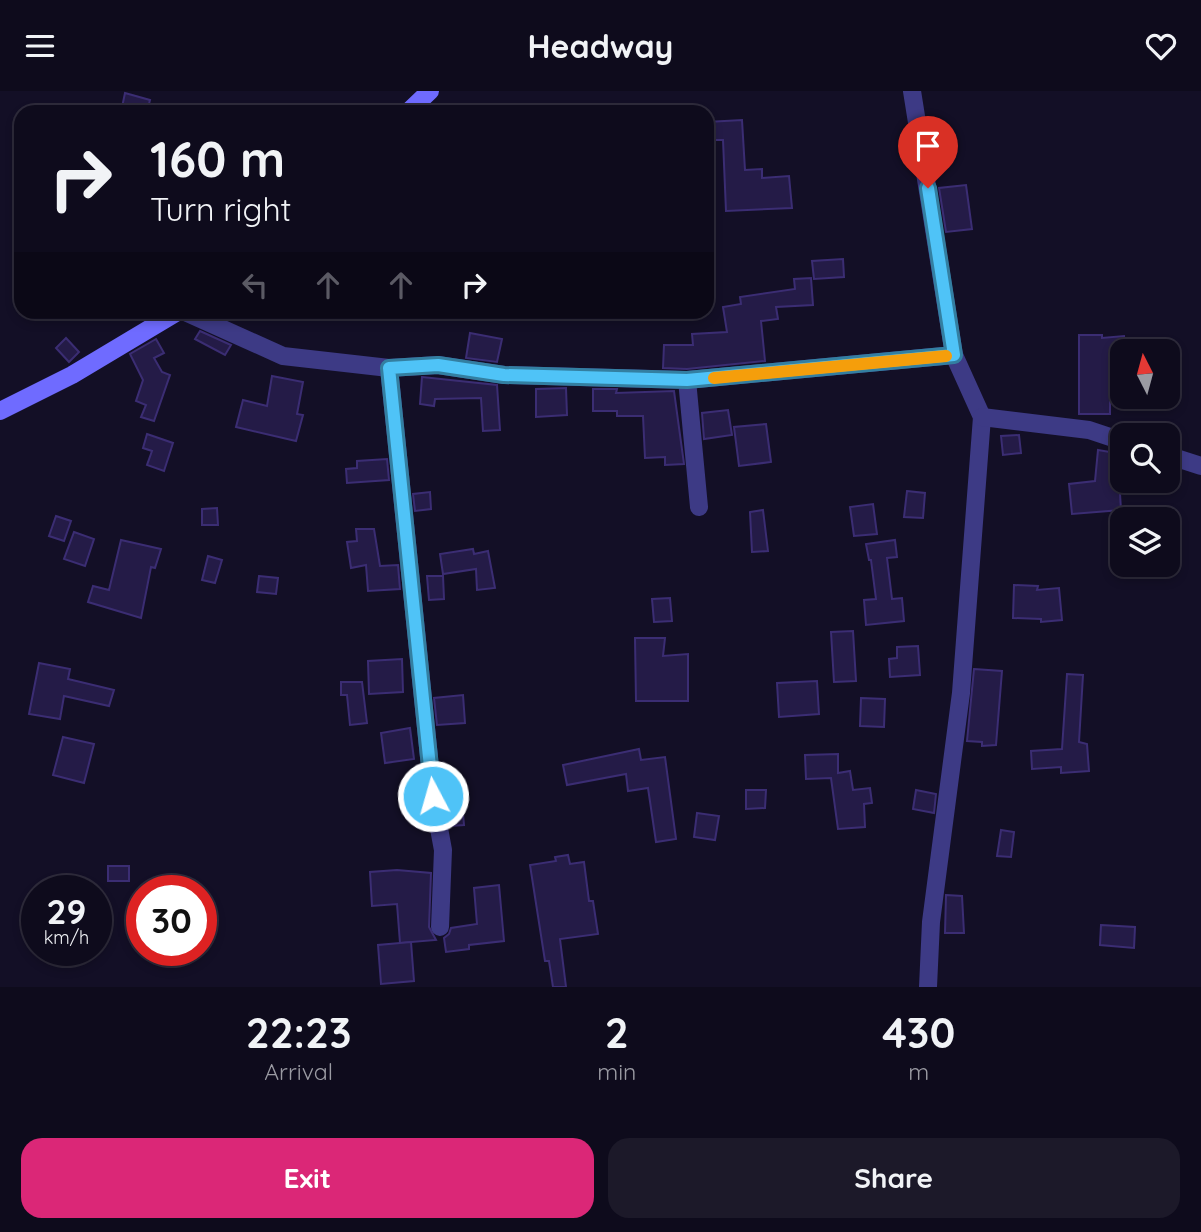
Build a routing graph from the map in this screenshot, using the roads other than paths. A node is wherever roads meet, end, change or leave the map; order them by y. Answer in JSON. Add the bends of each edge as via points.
{"nodes":[{"id":1,"x":430,"y":91,"type":"edge"},
{"id":2,"x":912,"y":91,"type":"edge"},
{"id":3,"x":415,"y":105,"type":"edge"},
{"id":4,"x":167,"y":319,"type":"edge"},
{"id":5,"x":199,"y":319,"type":"edge"},
{"id":6,"x":954,"y":355,"type":"junction"},
{"id":7,"x":389,"y":368,"type":"junction"},
{"id":8,"x":687,"y":380,"type":"junction"},
{"id":9,"x":0,"y":411,"type":"edge"},
{"id":10,"x":982,"y":417,"type":"junction"},
{"id":11,"x":1110,"y":437,"type":"edge"},
{"id":12,"x":1180,"y":459,"type":"edge"},
{"id":13,"x":1201,"y":466,"type":"edge"},
{"id":14,"x":699,"y":507,"type":"dead end"},
{"id":15,"x":440,"y":927,"type":"dead end"},
{"id":16,"x":928,"y":987,"type":"edge"}],
"edges":[{"from":1,"to":3,"type":"main road"},
{"from":2,"to":6,"type":"street"},
{"from":4,"to":9,"type":"main road"},
{"from":5,"to":7,"type":"street","via":[[283,356]]},
{"from":6,"to":8,"type":"street"},
{"from":6,"to":10,"type":"street"},
{"from":7,"to":8,"type":"street","via":[[438,365],[504,375]]},
{"from":7,"to":15,"type":"street","via":[[433,796],[443,850]]},
{"from":8,"to":14,"type":"street"},
{"from":10,"to":11,"type":"street","via":[[1089,430]]},
{"from":10,"to":16,"type":"street","via":[[961,693],[931,922]]},
{"from":12,"to":13,"type":"street"}]}
